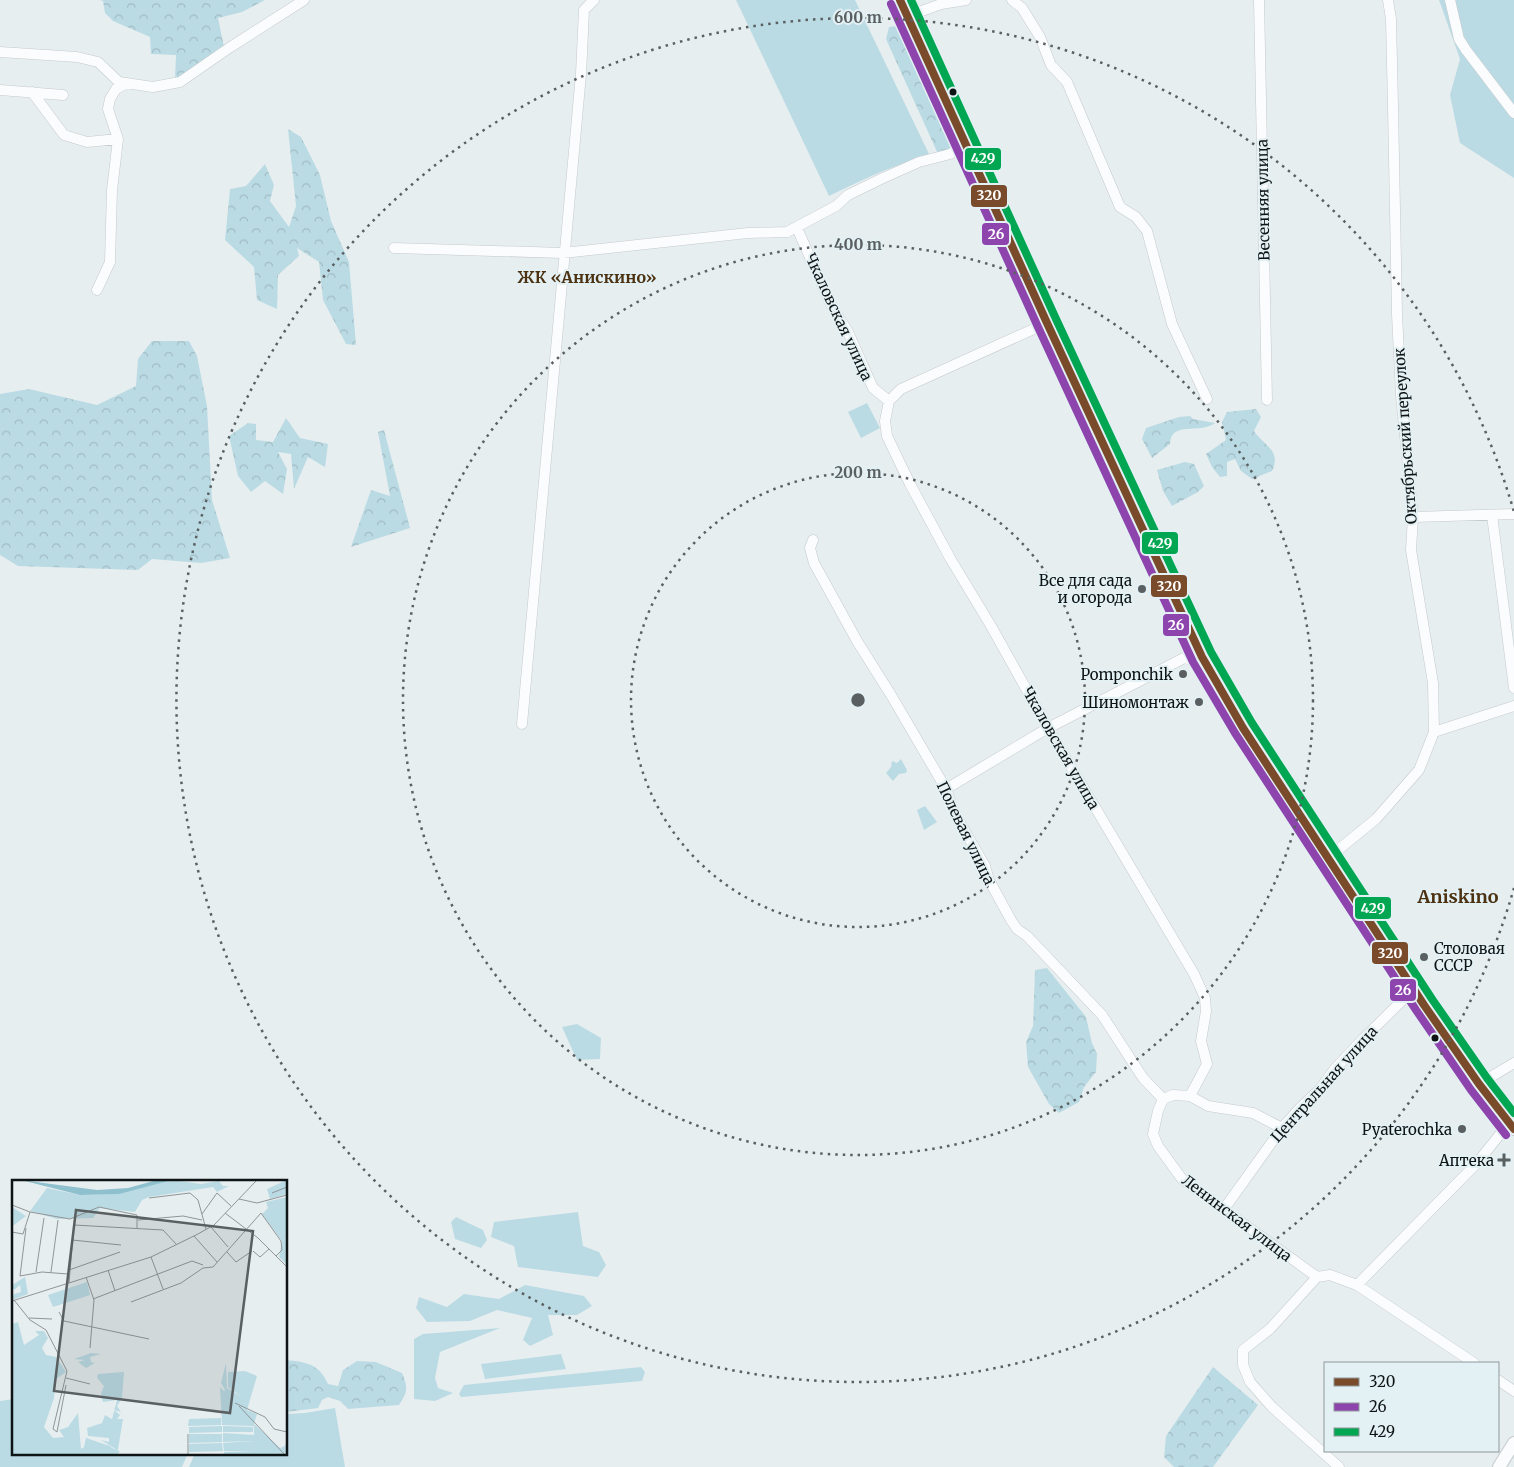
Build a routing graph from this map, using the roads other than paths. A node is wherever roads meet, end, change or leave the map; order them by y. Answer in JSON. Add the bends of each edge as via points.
{"nodes":[{"id":1,"x":304,"y":0,"type":"edge"},
{"id":2,"x":594,"y":0,"type":"edge"},
{"id":3,"x":900,"y":0,"type":"edge"},
{"id":4,"x":966,"y":0,"type":"edge"},
{"id":5,"x":1012,"y":0,"type":"edge"},
{"id":6,"x":1260,"y":0,"type":"edge"},
{"id":7,"x":1388,"y":0,"type":"edge"},
{"id":8,"x":1450,"y":0,"type":"edge"},
{"id":9,"x":908,"y":16,"type":"junction"},
{"id":10,"x":0,"y":52,"type":"edge"},
{"id":11,"x":127,"y":83,"type":"junction"},
{"id":12,"x":0,"y":90,"type":"edge"},
{"id":13,"x":32,"y":92,"type":"junction"},
{"id":14,"x":63,"y":95,"type":"dead end"},
{"id":15,"x":1514,"y":113,"type":"edge"},
{"id":16,"x":118,"y":139,"type":"junction"},
{"id":17,"x":967,"y":145,"type":"junction"},
{"id":18,"x":797,"y":228,"type":"junction"},
{"id":19,"x":394,"y":248,"type":"dead end"},
{"id":20,"x":563,"y":254,"type":"junction"},
{"id":21,"x":97,"y":290,"type":"dead end"},
{"id":22,"x":1047,"y":323,"type":"junction"},
{"id":23,"x":1207,"y":399,"type":"dead end"},
{"id":24,"x":1267,"y":400,"type":"dead end"},
{"id":25,"x":889,"y":401,"type":"junction"},
{"id":26,"x":1514,"y":514,"type":"edge"},
{"id":27,"x":1492,"y":515,"type":"junction"},
{"id":28,"x":1413,"y":518,"type":"junction"},
{"id":29,"x":813,"y":540,"type":"dead end"},
{"id":30,"x":1202,"y":657,"type":"junction"},
{"id":31,"x":1514,"y":688,"type":"edge"},
{"id":32,"x":1514,"y":706,"type":"edge"},
{"id":33,"x":522,"y":724,"type":"dead end"},
{"id":34,"x":1048,"y":728,"type":"junction"},
{"id":35,"x":1434,"y":732,"type":"junction"},
{"id":36,"x":946,"y":789,"type":"junction"},
{"id":37,"x":1328,"y":858,"type":"junction"},
{"id":38,"x":1414,"y":989,"type":"junction"},
{"id":39,"x":1514,"y":1063,"type":"edge"},
{"id":40,"x":1479,"y":1084,"type":"junction"},
{"id":41,"x":1190,"y":1096,"type":"junction"},
{"id":42,"x":1163,"y":1099,"type":"junction"},
{"id":43,"x":1512,"y":1126,"type":"edge"},
{"id":44,"x":1282,"y":1128,"type":"junction"},
{"id":45,"x":1224,"y":1209,"type":"junction"},
{"id":46,"x":1317,"y":1277,"type":"junction"},
{"id":47,"x":1357,"y":1285,"type":"junction"},
{"id":48,"x":1472,"y":1362,"type":"edge"},
{"id":49,"x":1499,"y":1381,"type":"edge"},
{"id":50,"x":1514,"y":1391,"type":"edge"},
{"id":51,"x":1514,"y":1443,"type":"edge"},
{"id":52,"x":1339,"y":1467,"type":"edge"},
{"id":53,"x":1499,"y":1467,"type":"edge"}],
"edges":[{"from":1,"to":11,"type":"street","via":[[180,82],[153,87]]},
{"from":2,"to":20,"type":"street","via":[[584,10]]},
{"from":3,"to":9,"type":"main road"},
{"from":4,"to":9,"type":"street","via":[[941,4]]},
{"from":5,"to":23,"type":"street","via":[[1022,8],[1040,37],[1051,65],[1067,82],[1120,207],[1136,217],[1147,232],[1172,324]]},
{"from":6,"to":24,"type":"street","name":"Весенняя улица"},
{"from":7,"to":28,"type":"street","name":"Октябрьский переулок","via":[[1391,19],[1396,314]]},
{"from":8,"to":15,"type":"street","via":[[1459,39]]},
{"from":9,"to":17,"type":"main road"},
{"from":10,"to":11,"type":"street","via":[[77,57],[98,62],[119,82]]},
{"from":11,"to":16,"type":"street","via":[[116,89],[108,108]]},
{"from":12,"to":13,"type":"street"},
{"from":13,"to":14,"type":"street"},
{"from":13,"to":16,"type":"street","via":[[64,136],[87,142]]},
{"from":16,"to":21,"type":"street","via":[[112,190],[110,262]]},
{"from":17,"to":18,"type":"street","via":[[950,154],[919,162],[848,195],[836,206]]},
{"from":17,"to":22,"type":"main road"},
{"from":18,"to":20,"type":"street","via":[[787,232],[748,232]]},
{"from":18,"to":25,"type":"street","name":"Чкаловская улица","via":[[873,388]]},
{"from":19,"to":20,"type":"street"},
{"from":20,"to":33,"type":"street"},
{"from":22,"to":25,"type":"street","via":[[918,380],[901,389]]},
{"from":22,"to":30,"type":"main road"},
{"from":25,"to":34,"type":"street","name":"Чкаловская улица","via":[[884,421],[887,436],[910,484]]},
{"from":26,"to":27,"type":"street"},
{"from":27,"to":28,"type":"street"},
{"from":27,"to":31,"type":"street"},
{"from":28,"to":35,"type":"street","name":"Октябрьский переулок","via":[[1411,550],[1433,682]]},
{"from":29,"to":36,"type":"street","name":"Полевая улица","via":[[810,548],[814,562],[857,641]]},
{"from":30,"to":34,"type":"street","via":[[1184,658]]},
{"from":30,"to":37,"type":"main road","via":[[1243,728]]},
{"from":32,"to":35,"type":"street"},
{"from":34,"to":36,"type":"street"},
{"from":34,"to":41,"type":"street","name":"Чкаловская улица","via":[[1194,974],[1205,998],[1201,1040],[1207,1064]]},
{"from":35,"to":37,"type":"street","name":"Октябрьский переулок","via":[[1419,770],[1376,819]]},
{"from":36,"to":42,"type":"street","name":"Полевая улица","via":[[955,814],[986,866],[989,880],[1017,929],[1102,1015],[1144,1078]]},
{"from":37,"to":38,"type":"main road"},
{"from":38,"to":40,"type":"main road"},
{"from":38,"to":44,"type":"street","name":"Центральная улица","via":[[1363,1038],[1320,1090]]},
{"from":39,"to":40,"type":"street"},
{"from":40,"to":43,"type":"main road"},
{"from":41,"to":42,"type":"street","via":[[1173,1095]]},
{"from":41,"to":44,"type":"street","via":[[1208,1106],[1253,1113]]},
{"from":42,"to":45,"type":"street","name":"Ленинская улица","via":[[1153,1134],[1158,1146],[1182,1179]]},
{"from":43,"to":47,"type":"street"},
{"from":44,"to":45,"type":"street","name":"Центральная улица"},
{"from":45,"to":46,"type":"street","name":"Ленинская улица"},
{"from":46,"to":47,"type":"street","via":[[1330,1275]]},
{"from":46,"to":52,"type":"street","via":[[1270,1329],[1243,1350],[1243,1365],[1250,1382],[1272,1407]]},
{"from":47,"to":48,"type":"street"},
{"from":49,"to":50,"type":"street"},
{"from":51,"to":53,"type":"main road"}]}
